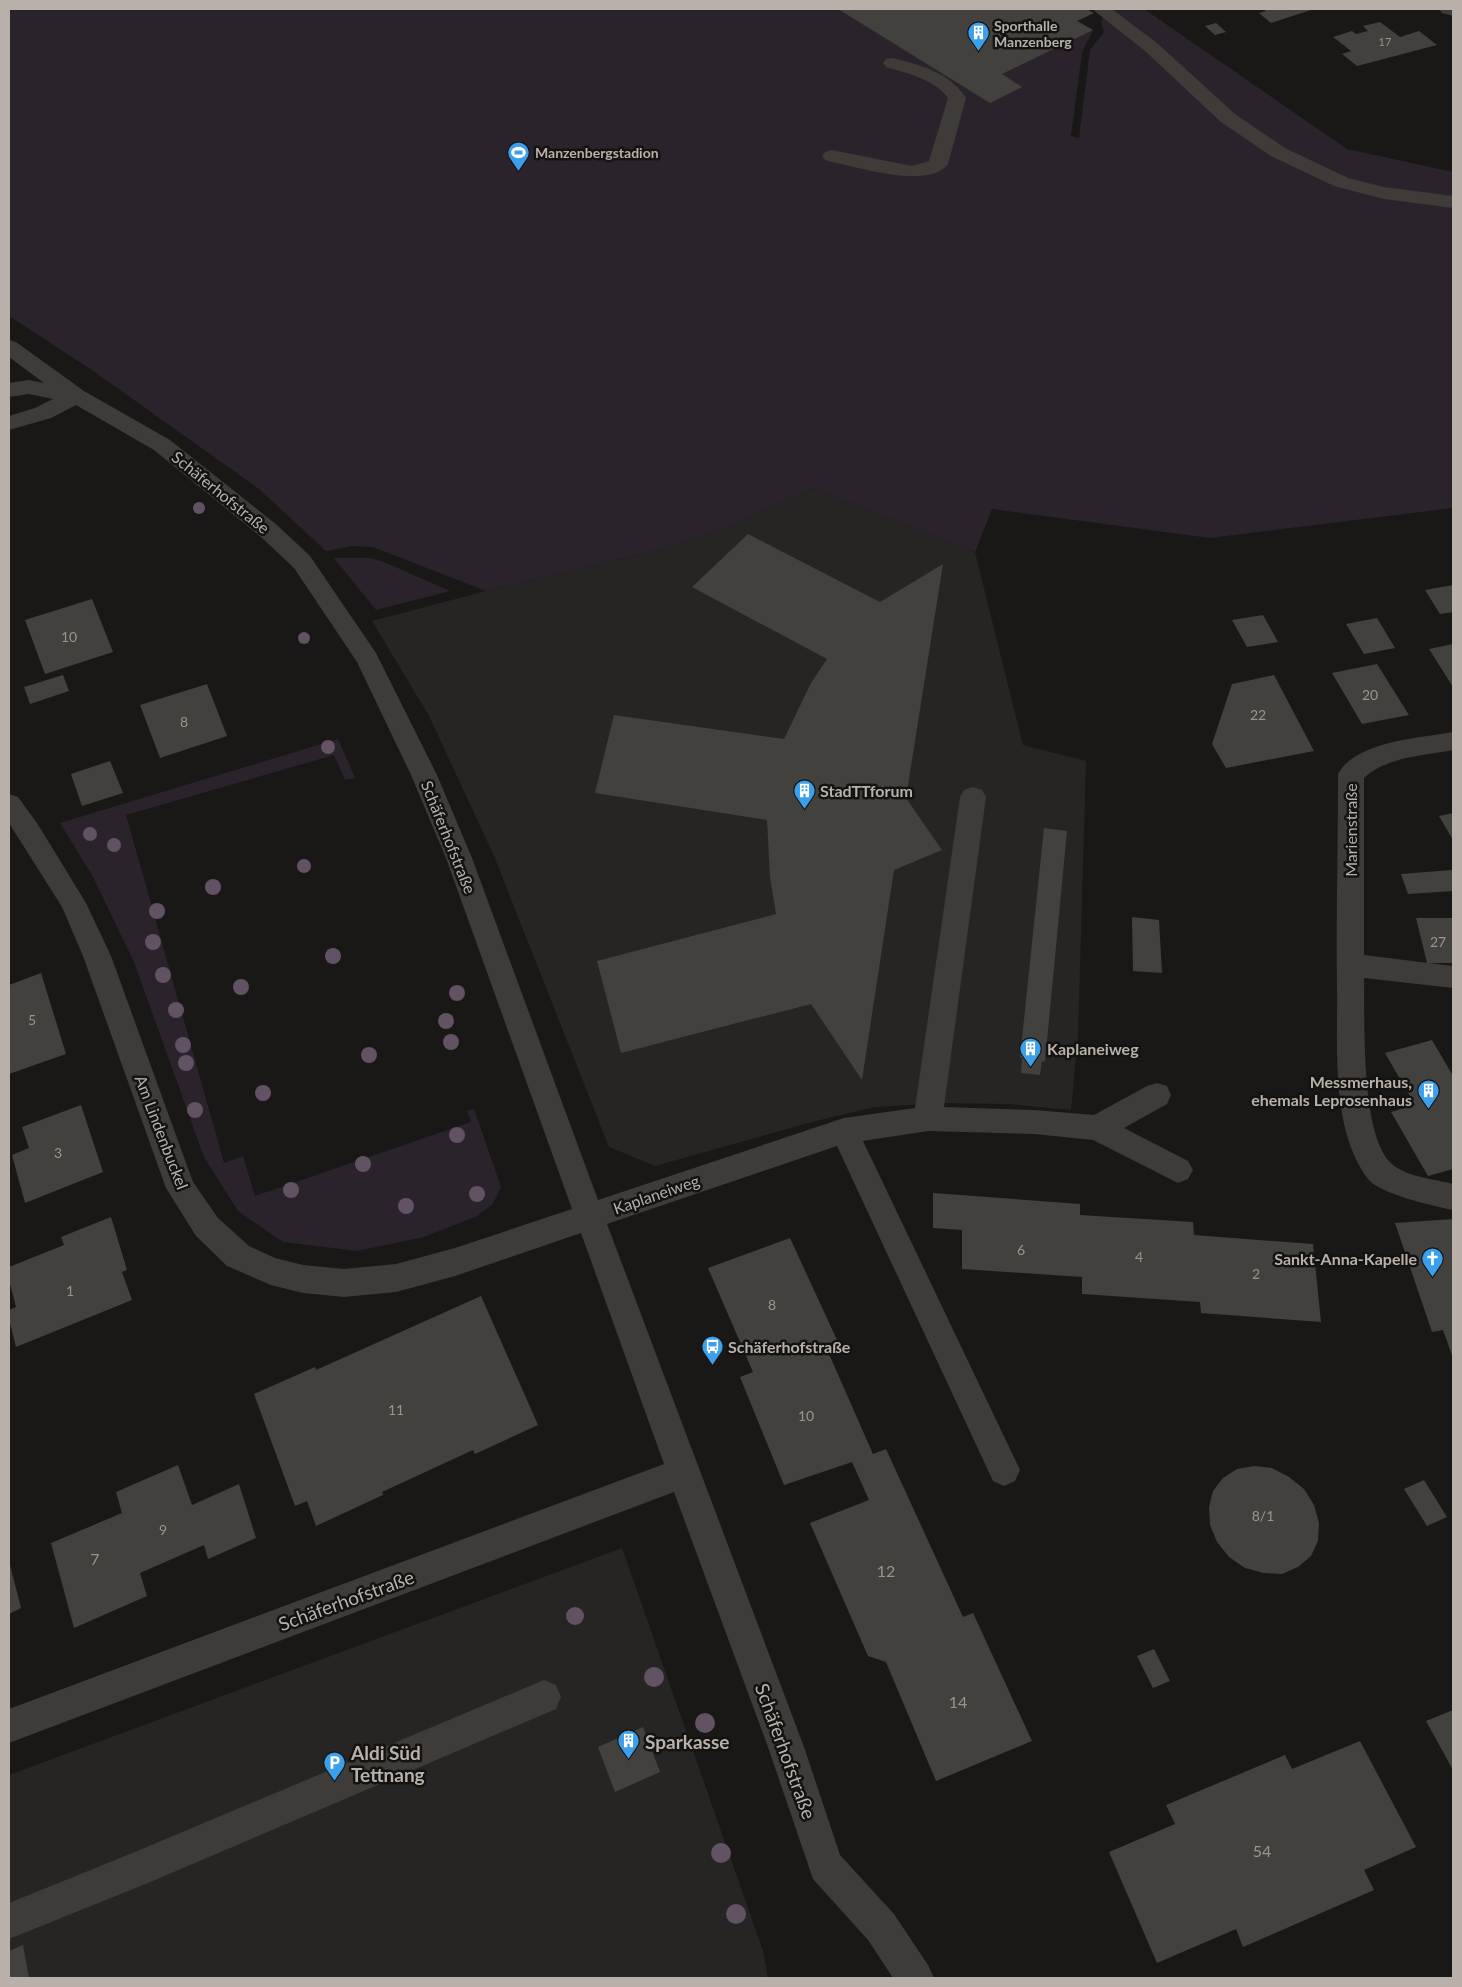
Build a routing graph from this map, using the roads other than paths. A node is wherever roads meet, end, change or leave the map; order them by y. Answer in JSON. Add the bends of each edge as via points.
{"nodes":[{"id":1,"x":1101,"y":9,"type":"edge"},
{"id":2,"x":1448,"y":9,"type":"edge"},
{"id":3,"x":1453,"y":11,"type":"edge"},
{"id":4,"x":892,"y":63,"type":"dead end"},
{"id":5,"x":832,"y":156,"type":"dead end"},
{"id":6,"x":1453,"y":202,"type":"edge"},
{"id":7,"x":9,"y":347,"type":"edge"},
{"id":8,"x":9,"y":390,"type":"edge"},
{"id":9,"x":76,"y":396,"type":"junction"},
{"id":10,"x":9,"y":423,"type":"edge"},
{"id":11,"x":1453,"y":741,"type":"edge"},
{"id":12,"x":973,"y":798,"type":"dead end"},
{"id":13,"x":9,"y":804,"type":"edge"},
{"id":14,"x":1350,"y":965,"type":"junction"},
{"id":15,"x":1453,"y":977,"type":"edge"},
{"id":16,"x":1157,"y":1095,"type":"dead end"},
{"id":17,"x":928,"y":1120,"type":"junction"},
{"id":18,"x":1097,"y":1128,"type":"junction"},
{"id":19,"x":844,"y":1131,"type":"junction"},
{"id":20,"x":1178,"y":1170,"type":"dead end"},
{"id":21,"x":1453,"y":1197,"type":"edge"},
{"id":22,"x":590,"y":1216,"type":"junction"},
{"id":23,"x":1004,"y":1470,"type":"dead end"},
{"id":24,"x":683,"y":1473,"type":"junction"},
{"id":25,"x":544,"y":1698,"type":"dead end"},
{"id":26,"x":9,"y":1726,"type":"edge"},
{"id":27,"x":9,"y":1920,"type":"edge"},
{"id":28,"x":915,"y":1978,"type":"edge"}],
"edges":[{"from":1,"to":6,"type":"street","via":[[1151,47],[1228,118],[1278,152],[1341,182]]},
{"from":2,"to":3,"type":"street"},
{"from":4,"to":5,"type":"street","via":[[937,78],[957,98],[938,164],[912,172]]},
{"from":7,"to":9,"type":"street","name":"Schäferhofstraße"},
{"from":8,"to":9,"type":"street","via":[[29,387]]},
{"from":9,"to":10,"type":"street","via":[[43,412]]},
{"from":9,"to":22,"type":"street","name":"Schäferhofstraße","via":[[162,445],[269,531],[302,562],[367,659],[424,775],[459,858]]},
{"from":11,"to":14,"type":"street","name":"Marienstraße","via":[[1376,756],[1360,764],[1351,774]]},
{"from":12,"to":17,"type":"street"},
{"from":13,"to":22,"type":"street","name":"Am Lindenbuckel","via":[[73,903],[97,956],[181,1188],[207,1227],[238,1256],[271,1271],[303,1279],[344,1283],[396,1278],[455,1262]]},
{"from":14,"to":15,"type":"street"},
{"from":14,"to":21,"type":"street","name":"Marienstraße","via":[[1352,1084],[1363,1139],[1380,1172],[1412,1187]]},
{"from":16,"to":18,"type":"street"},
{"from":17,"to":18,"type":"street","name":"Kaplaneiweg","via":[[1034,1122]]},
{"from":17,"to":19,"type":"street","name":"Kaplaneiweg"},
{"from":18,"to":20,"type":"street"},
{"from":19,"to":22,"type":"street","name":"Kaplaneiweg"},
{"from":19,"to":23,"type":"street"},
{"from":22,"to":24,"type":"street","name":"Schäferhofstraße"},
{"from":24,"to":26,"type":"street","name":"Schäferhofstraße"},
{"from":24,"to":28,"type":"street","name":"Schäferhofstraße","via":[[786,1748],[826,1866],[881,1927]]},
{"from":25,"to":27,"type":"street"}]}
